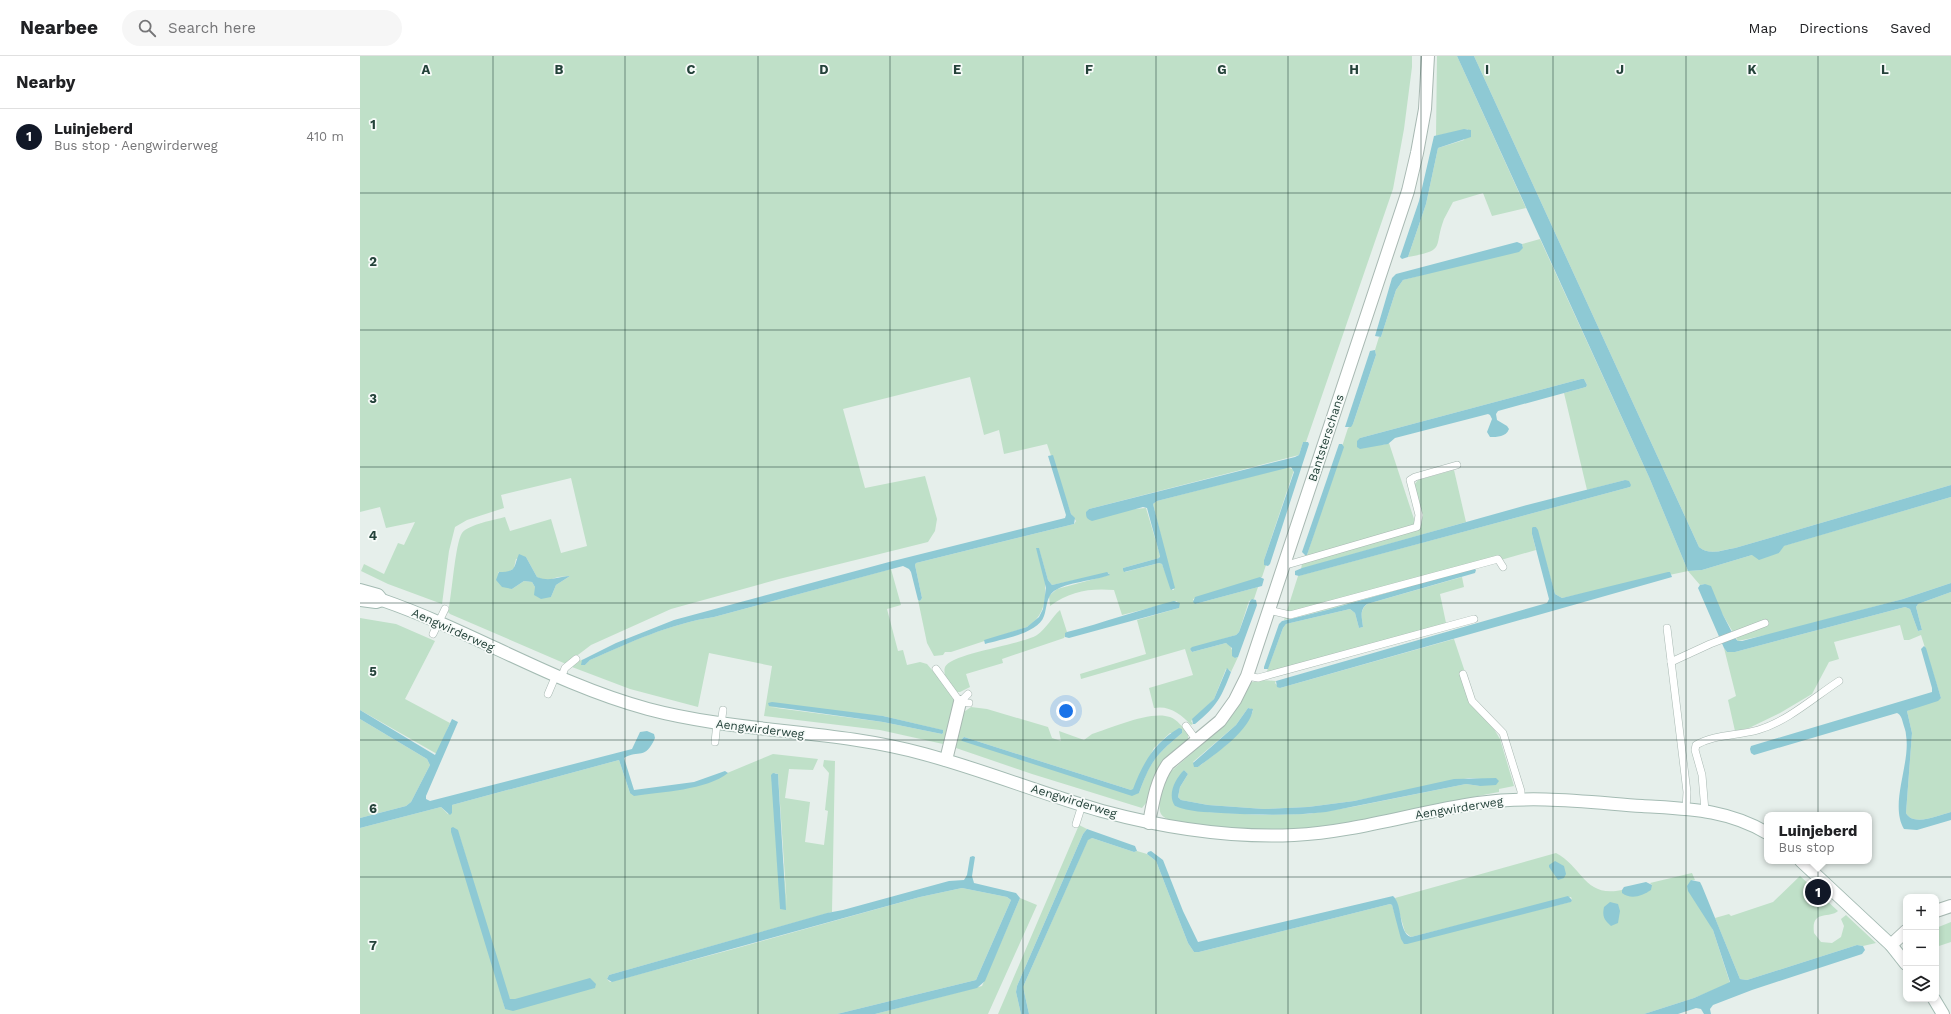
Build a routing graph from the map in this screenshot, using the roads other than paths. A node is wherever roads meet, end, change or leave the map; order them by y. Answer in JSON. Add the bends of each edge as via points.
{"nodes":[{"id":1,"x":1428,"y":56,"type":"edge"},
{"id":2,"x":1457,"y":465,"type":"dead end"},
{"id":3,"x":1285,"y":561,"type":"junction"},
{"id":4,"x":1502,"y":567,"type":"dead end"},
{"id":5,"x":360,"y":590,"type":"edge"},
{"id":6,"x":360,"y":600,"type":"edge"},
{"id":7,"x":382,"y":600,"type":"junction"},
{"id":8,"x":445,"y":609,"type":"dead end"},
{"id":9,"x":1268,"y":610,"type":"junction"},
{"id":10,"x":1474,"y":619,"type":"dead end"},
{"id":11,"x":1764,"y":623,"type":"dead end"},
{"id":12,"x":1666,"y":628,"type":"dead end"},
{"id":13,"x":436,"y":629,"type":"junction"},
{"id":14,"x":576,"y":659,"type":"dead end"},
{"id":15,"x":1671,"y":662,"type":"junction"},
{"id":16,"x":939,"y":671,"type":"dead end"},
{"id":17,"x":1463,"y":674,"type":"dead end"},
{"id":18,"x":559,"y":676,"type":"junction"},
{"id":19,"x":1247,"y":676,"type":"junction"},
{"id":20,"x":1839,"y":680,"type":"dead end"},
{"id":21,"x":548,"y":694,"type":"dead end"},
{"id":22,"x":966,"y":700,"type":"joint"},
{"id":23,"x":723,"y":710,"type":"dead end"},
{"id":24,"x":719,"y":724,"type":"junction"},
{"id":25,"x":1186,"y":726,"type":"dead end"},
{"id":26,"x":1197,"y":741,"type":"junction"},
{"id":27,"x":715,"y":742,"type":"dead end"},
{"id":28,"x":946,"y":760,"type":"junction"},
{"id":29,"x":1521,"y":799,"type":"junction"},
{"id":30,"x":1082,"y":805,"type":"junction"},
{"id":31,"x":1686,"y":809,"type":"junction"},
{"id":32,"x":1705,"y":811,"type":"junction"},
{"id":33,"x":1149,"y":823,"type":"junction"},
{"id":34,"x":1076,"y":824,"type":"dead end"},
{"id":35,"x":1764,"y":831,"type":"edge"},
{"id":36,"x":1804,"y":864,"type":"edge"},
{"id":37,"x":1951,"y":906,"type":"edge"},
{"id":38,"x":1939,"y":910,"type":"edge"},
{"id":39,"x":1903,"y":934,"type":"edge"},
{"id":40,"x":1891,"y":945,"type":"junction"},
{"id":41,"x":1903,"y":960,"type":"edge"},
{"id":42,"x":1936,"y":1002,"type":"edge"},
{"id":43,"x":1943,"y":1014,"type":"edge"}],
"edges":[{"from":1,"to":3,"type":"street","name":"Bantsterschans","via":[[1425,109],[1408,192]]},
{"from":2,"to":3,"type":"lane","via":[[1410,480],[1419,514],[1417,527],[1290,564]]},
{"from":3,"to":9,"type":"street","name":"Bantsterschans"},
{"from":4,"to":9,"type":"lane","via":[[1498,559],[1290,615]]},
{"from":5,"to":7,"type":"street","name":"Aengwirderweg","via":[[378,595]]},
{"from":6,"to":7,"type":"street","name":"Aengwirderweg"},
{"from":7,"to":13,"type":"street","name":"Aengwirderweg"},
{"from":8,"to":13,"type":"lane"},
{"from":9,"to":19,"type":"street","name":"Bantsterschans"},
{"from":10,"to":19,"type":"lane","via":[[1258,678]]},
{"from":11,"to":15,"type":"lane"},
{"from":12,"to":15,"type":"lane"},
{"from":13,"to":18,"type":"street","name":"Aengwirderweg"},
{"from":14,"to":18,"type":"lane"},
{"from":15,"to":31,"type":"lane","via":[[1687,792]]},
{"from":16,"to":22,"type":"lane"},
{"from":17,"to":29,"type":"lane","via":[[1472,702],[1503,733]]},
{"from":18,"to":21,"type":"lane"},
{"from":18,"to":24,"type":"street","name":"Aengwirderweg","via":[[642,707]]},
{"from":19,"to":26,"type":"street","name":"Bantsterschans","via":[[1228,711]]},
{"from":20,"to":32,"type":"lane","via":[[1775,723],[1741,734],[1707,739],[1696,745]]},
{"from":22,"to":28,"type":"street"},
{"from":23,"to":24,"type":"lane"},
{"from":24,"to":27,"type":"lane"},
{"from":24,"to":28,"type":"street","name":"Aengwirderweg","via":[[874,743]]},
{"from":25,"to":26,"type":"lane"},
{"from":26,"to":33,"type":"street","name":"Bantsterschans","via":[[1168,764],[1163,772]]},
{"from":28,"to":30,"type":"street","name":"Aengwirderweg"},
{"from":29,"to":31,"type":"street","name":"Aengwirderweg"},
{"from":29,"to":33,"type":"street","name":"Aengwirderweg","via":[[1477,803],[1338,832],[1308,834],[1262,836],[1212,833]]},
{"from":30,"to":33,"type":"street","name":"Aengwirderweg"},
{"from":30,"to":34,"type":"lane"},
{"from":31,"to":32,"type":"street","name":"Aengwirderweg"},
{"from":32,"to":35,"type":"street","name":"Aengwirderweg","via":[[1742,820]]},
{"from":36,"to":40,"type":"street"},
{"from":37,"to":38,"type":"street"},
{"from":39,"to":40,"type":"street"},
{"from":40,"to":41,"type":"street"},
{"from":42,"to":43,"type":"street"}]}
